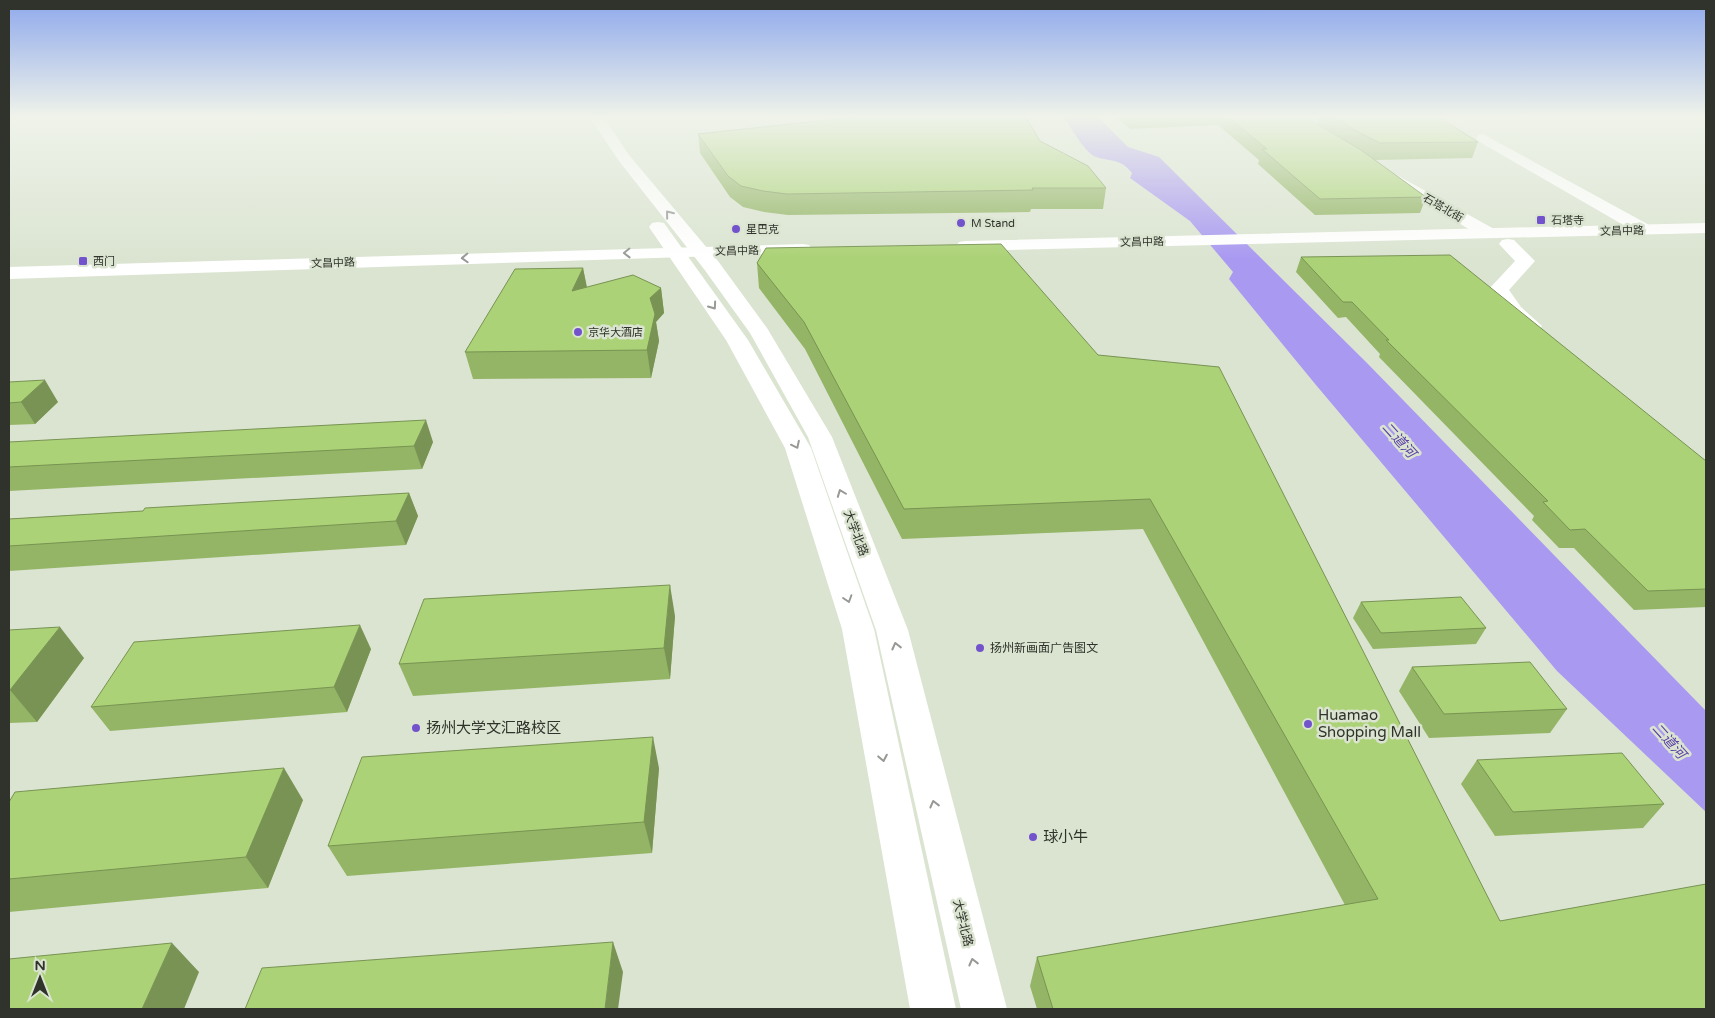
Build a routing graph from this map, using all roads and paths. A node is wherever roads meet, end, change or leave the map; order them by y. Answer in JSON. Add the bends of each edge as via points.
{"nodes":[{"id":1,"x":614,"y":164,"type":"edge"},
{"id":2,"x":628,"y":164,"type":"edge"},
{"id":3,"x":1528,"y":164,"type":"edge"},
{"id":4,"x":1378,"y":168,"type":"edge"},
{"id":5,"x":639,"y":201,"type":"dead end"},
{"id":6,"x":649,"y":216,"type":"dead end"},
{"id":7,"x":1706,"y":228,"type":"edge"},
{"id":8,"x":1645,"y":230,"type":"junction"},
{"id":9,"x":1499,"y":239,"type":"junction"},
{"id":10,"x":1706,"y":241,"type":"edge"},
{"id":11,"x":952,"y":252,"type":"edge"},
{"id":12,"x":814,"y":256,"type":"edge"},
{"id":13,"x":693,"y":259,"type":"junction"},
{"id":14,"x":9,"y":273,"type":"edge"},
{"id":15,"x":9,"y":285,"type":"edge"},
{"id":16,"x":1552,"y":342,"type":"edge"},
{"id":17,"x":933,"y":1009,"type":"edge"},
{"id":18,"x":984,"y":1009,"type":"edge"}],
"edges":[{"from":1,"to":5,"type":"street"},
{"from":13,"to":2,"type":"street","name":"大学北路","one_way":true},
{"from":3,"to":8,"type":"street"},
{"from":4,"to":9,"type":"street","name":"石塔北街"},
{"from":6,"to":13,"type":"street","name":"大学北路"},
{"from":7,"to":8,"type":"street","name":"文昌中路"},
{"from":8,"to":9,"type":"street","name":"文昌中路"},
{"from":9,"to":10,"type":"street","name":"文昌中路"},
{"from":9,"to":11,"type":"street","name":"文昌中路"},
{"from":9,"to":16,"type":"street","via":[[1526,261],[1500,289],[1514,312]]},
{"from":12,"to":13,"type":"street","name":"文昌中路"},
{"from":13,"to":14,"type":"street","name":"文昌中路","one_way":true},
{"from":13,"to":15,"type":"street","name":"文昌中路"},
{"from":13,"to":17,"type":"street","name":"大学北路","one_way":true,"via":[[798,448],[858,629]]},
{"from":18,"to":13,"type":"street","name":"大学北路","one_way":true,"via":[[889,620],[820,437],[760,332]]}]}
